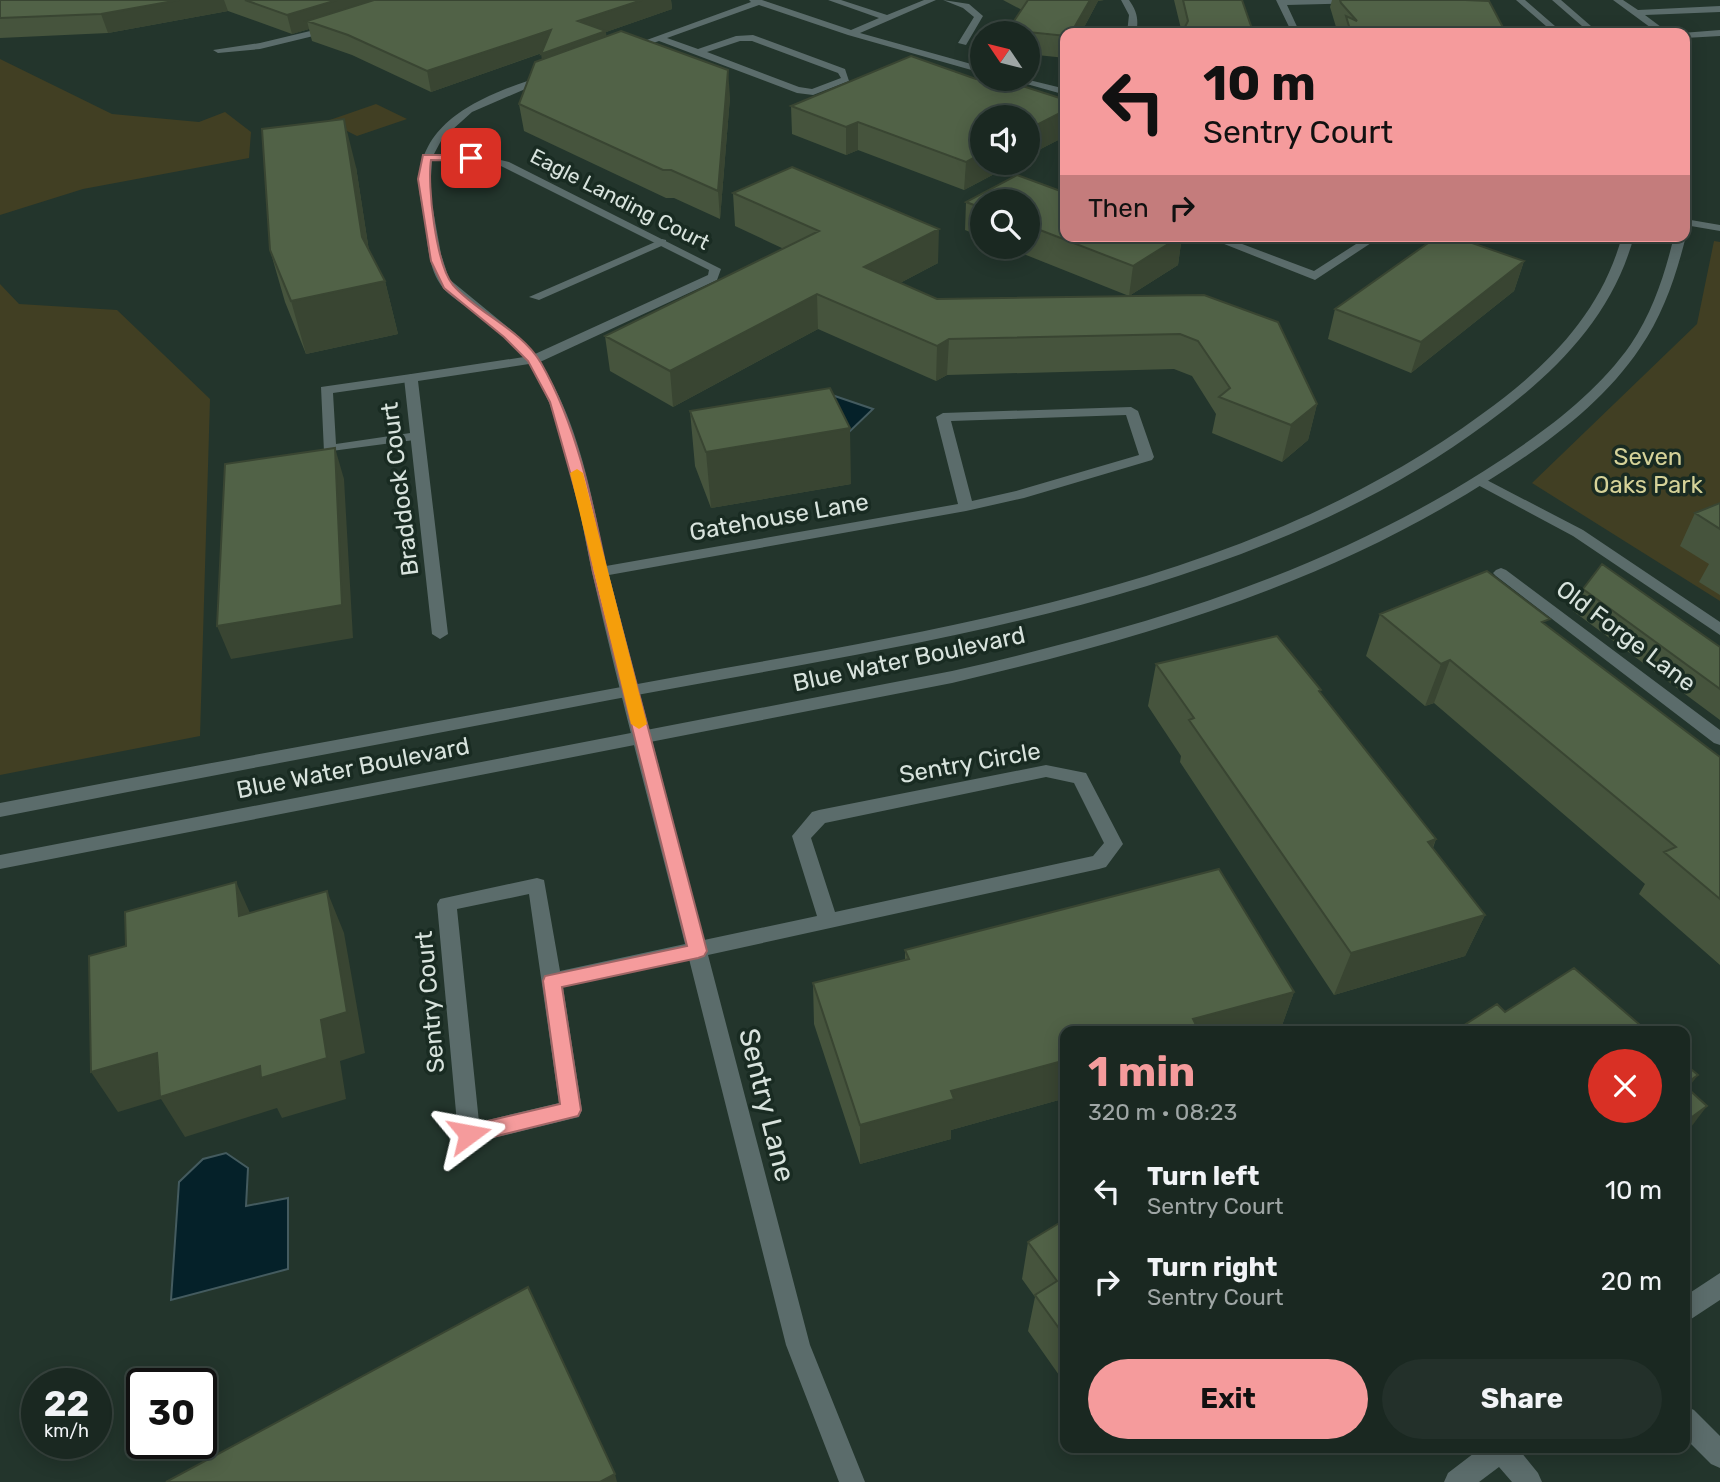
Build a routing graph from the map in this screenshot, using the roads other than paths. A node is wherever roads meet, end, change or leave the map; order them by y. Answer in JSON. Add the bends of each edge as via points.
{"nodes":[{"id":1,"x":832,"y":0,"type":"edge"},
{"id":2,"x":932,"y":0,"type":"edge"},
{"id":3,"x":947,"y":0,"type":"edge"},
{"id":4,"x":1125,"y":0,"type":"edge"},
{"id":5,"x":1364,"y":0,"type":"edge"},
{"id":6,"x":1520,"y":0,"type":"edge"},
{"id":7,"x":1556,"y":0,"type":"edge"},
{"id":8,"x":1617,"y":0,"type":"edge"},
{"id":9,"x":756,"y":1,"type":"edge"},
{"id":10,"x":1281,"y":1,"type":"edge"},
{"id":11,"x":1720,"y":9,"type":"edge"},
{"id":12,"x":1636,"y":13,"type":"junction"},
{"id":13,"x":887,"y":18,"type":"junction"},
{"id":14,"x":338,"y":27,"type":"edge"},
{"id":15,"x":1133,"y":28,"type":"edge"},
{"id":16,"x":1294,"y":28,"type":"edge"},
{"id":17,"x":1553,"y":28,"type":"edge"},
{"id":18,"x":1589,"y":28,"type":"edge"},
{"id":19,"x":1657,"y":28,"type":"edge"},
{"id":20,"x":851,"y":33,"type":"junction"},
{"id":21,"x":1720,"y":33,"type":"edge"},
{"id":22,"x":1690,"y":35,"type":"edge"},
{"id":23,"x":660,"y":38,"type":"junction"},
{"id":24,"x":963,"y":43,"type":"dead end"},
{"id":25,"x":218,"y":50,"type":"dead end"},
{"id":26,"x":699,"y":52,"type":"junction"},
{"id":27,"x":610,"y":55,"type":"edge"},
{"id":28,"x":970,"y":68,"type":"edge"},
{"id":29,"x":559,"y":73,"type":"edge"},
{"id":30,"x":1040,"y":86,"type":"edge"},
{"id":31,"x":1060,"y":90,"type":"edge"},
{"id":32,"x":427,"y":157,"type":"junction"},
{"id":33,"x":1690,"y":223,"type":"edge"},
{"id":34,"x":1720,"y":228,"type":"edge"},
{"id":35,"x":662,"y":242,"type":"junction"},
{"id":36,"x":1226,"y":242,"type":"edge"},
{"id":37,"x":1362,"y":242,"type":"edge"},
{"id":38,"x":1626,"y":242,"type":"edge"},
{"id":39,"x":1678,"y":242,"type":"edge"},
{"id":40,"x":535,"y":297,"type":"dead end"},
{"id":41,"x":533,"y":360,"type":"junction"},
{"id":42,"x":411,"y":378,"type":"junction"},
{"id":43,"x":417,"y":436,"type":"junction"},
{"id":44,"x":1481,"y":481,"type":"junction"},
{"id":45,"x":966,"y":507,"type":"junction"},
{"id":46,"x":600,"y":572,"type":"junction"},
{"id":47,"x":1502,"y":573,"type":"dead end"},
{"id":48,"x":1720,"y":630,"type":"edge"},
{"id":49,"x":440,"y":634,"type":"dead end"},
{"id":50,"x":631,"y":691,"type":"junction"},
{"id":51,"x":643,"y":737,"type":"junction"},
{"id":52,"x":1720,"y":739,"type":"edge"},
{"id":53,"x":0,"y":810,"type":"edge"},
{"id":54,"x":0,"y":862,"type":"edge"},
{"id":55,"x":828,"y":921,"type":"junction"},
{"id":56,"x":698,"y":951,"type":"junction"},
{"id":57,"x":552,"y":981,"type":"junction"},
{"id":58,"x":1720,"y":1285,"type":"edge"},
{"id":59,"x":1690,"y":1307,"type":"edge"},
{"id":60,"x":1690,"y":1424,"type":"edge"},
{"id":61,"x":1495,"y":1453,"type":"edge"},
{"id":62,"x":1506,"y":1453,"type":"edge"},
{"id":63,"x":1720,"y":1455,"type":"edge"},
{"id":64,"x":852,"y":1482,"type":"edge"},
{"id":65,"x":1457,"y":1482,"type":"edge"},
{"id":66,"x":1529,"y":1482,"type":"edge"}],
"edges":[{"from":1,"to":13,"type":"street"},
{"from":2,"to":13,"type":"street"},
{"from":3,"to":24,"type":"street","via":[[979,16]]},
{"from":4,"to":15,"type":"street","via":[[1132,9]]},
{"from":5,"to":10,"type":"street"},
{"from":6,"to":17,"type":"street"},
{"from":7,"to":18,"type":"street"},
{"from":8,"to":12,"type":"street"},
{"from":9,"to":20,"type":"street"},
{"from":9,"to":23,"type":"street"},
{"from":10,"to":16,"type":"street"},
{"from":11,"to":12,"type":"street"},
{"from":12,"to":19,"type":"street"},
{"from":13,"to":20,"type":"street"},
{"from":14,"to":25,"type":"street","via":[[303,38]]},
{"from":20,"to":28,"type":"street"},
{"from":21,"to":22,"type":"street"},
{"from":23,"to":26,"type":"street"},
{"from":23,"to":27,"type":"street"},
{"from":26,"to":26,"type":"street","via":[[797,90],[813,92],[846,79],[842,71],[753,38],[738,38]]},
{"from":29,"to":32,"type":"street","via":[[468,111],[438,136]]},
{"from":30,"to":31,"type":"street"},
{"from":32,"to":35,"type":"street","name":"Eagle Landing Court","via":[[505,164]]},
{"from":32,"to":41,"type":"street","name":"Sentry Lane","via":[[423,179],[436,261],[447,286]]},
{"from":33,"to":34,"type":"street"},
{"from":35,"to":40,"type":"street"},
{"from":35,"to":41,"type":"street","name":"Eagle Landing Court","via":[[715,269],[713,276]]},
{"from":36,"to":37,"type":"street","via":[[1315,276]]},
{"from":38,"to":50,"type":"street","name":"Blue Water Boulevard","via":[[1611,287],[1581,332],[1541,375],[1433,457],[1315,517],[1110,592],[1027,613]]},
{"from":39,"to":44,"type":"street","name":"Blue Water Boulevard","via":[[1659,302],[1634,348],[1539,441]]},
{"from":41,"to":42,"type":"street","name":"Braddock Court"},
{"from":41,"to":46,"type":"street","name":"Sentry Lane","via":[[556,402],[588,511]]},
{"from":42,"to":43,"type":"street","name":"Braddock Court"},
{"from":42,"to":43,"type":"street","via":[[326,390],[329,449]]},
{"from":43,"to":49,"type":"street","name":"Braddock Court"},
{"from":44,"to":48,"type":"street","via":[[1578,533]]},
{"from":44,"to":51,"type":"street","name":"Blue Water Boulevard","via":[[1362,547],[1308,571],[1145,629],[965,674]]},
{"from":45,"to":45,"type":"street","name":"Gatehouse Lane","via":[[1147,457],[1131,411],[943,417]]},
{"from":45,"to":46,"type":"street","name":"Gatehouse Lane"},
{"from":46,"to":50,"type":"street","name":"Sentry Lane"},
{"from":47,"to":52,"type":"street","name":"Old Forge Lane"},
{"from":50,"to":51,"type":"street","name":"Sentry Lane"},
{"from":50,"to":53,"type":"street","name":"Blue Water Boulevard"},
{"from":51,"to":54,"type":"street","name":"Blue Water Boulevard"},
{"from":51,"to":56,"type":"street","name":"Sentry Lane"},
{"from":55,"to":55,"type":"street","name":"Sentry Circle","via":[[1099,862],[1114,844],[1080,778],[1046,771],[819,817],[801,836]]},
{"from":55,"to":56,"type":"street","name":"Sentry Circle"},
{"from":56,"to":57,"type":"street"},
{"from":56,"to":64,"type":"street","name":"Sentry Lane","via":[[799,1345]]},
{"from":57,"to":57,"type":"street","name":"Sentry Court","via":[[537,885],[447,904],[469,1134],[571,1110]]},
{"from":58,"to":59,"type":"street"},
{"from":60,"to":63,"type":"street"},
{"from":61,"to":65,"type":"street"},
{"from":62,"to":66,"type":"street"}]}
